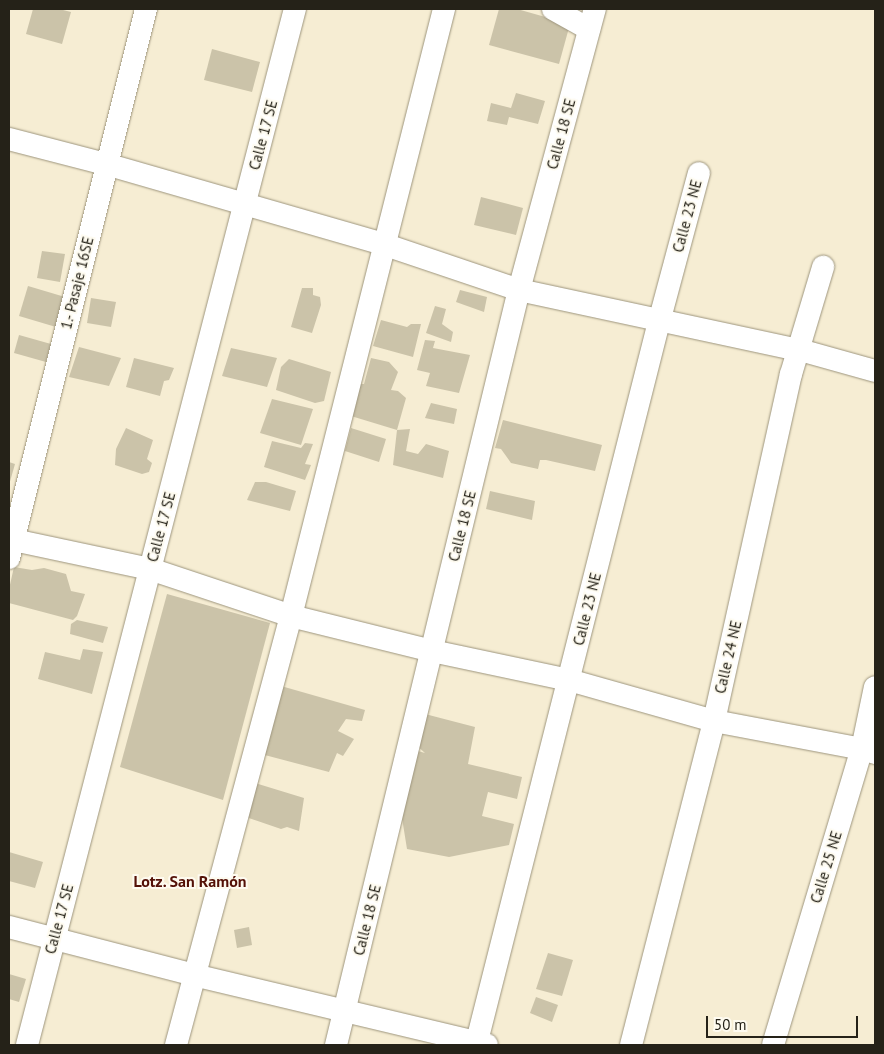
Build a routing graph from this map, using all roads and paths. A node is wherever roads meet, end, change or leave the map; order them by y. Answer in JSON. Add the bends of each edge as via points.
{"nodes":[{"id":1,"x":146,"y":9,"type":"edge"},
{"id":2,"x":295,"y":9,"type":"edge"},
{"id":3,"x":444,"y":9,"type":"edge"},
{"id":4,"x":553,"y":9,"type":"edge"},
{"id":5,"x":592,"y":19,"type":"edge"},
{"id":6,"x":9,"y":139,"type":"edge"},
{"id":7,"x":106,"y":164,"type":"junction"},
{"id":8,"x":699,"y":173,"type":"dead end"},
{"id":9,"x":245,"y":204,"type":"junction"},
{"id":10,"x":383,"y":244,"type":"junction"},
{"id":11,"x":823,"y":267,"type":"dead end"},
{"id":12,"x":519,"y":290,"type":"junction"},
{"id":13,"x":659,"y":322,"type":"junction"},
{"id":14,"x":800,"y":350,"type":"junction"},
{"id":15,"x":875,"y":371,"type":"edge"},
{"id":16,"x":10,"y":546,"type":"edge"},
{"id":17,"x":150,"y":569,"type":"junction"},
{"id":18,"x":291,"y":616,"type":"junction"},
{"id":19,"x":432,"y":651,"type":"junction"},
{"id":20,"x":569,"y":680,"type":"junction"},
{"id":21,"x":875,"y":687,"type":"edge"},
{"id":22,"x":714,"y":721,"type":"junction"},
{"id":23,"x":869,"y":751,"type":"edge"},
{"id":24,"x":9,"y":928,"type":"edge"},
{"id":25,"x":54,"y":941,"type":"junction"},
{"id":26,"x":194,"y":975,"type":"junction"},
{"id":27,"x":344,"y":1012,"type":"junction"},
{"id":28,"x":479,"y":1044,"type":"edge"},
{"id":29,"x":26,"y":1045,"type":"edge"},
{"id":30,"x":176,"y":1045,"type":"edge"},
{"id":31,"x":336,"y":1045,"type":"edge"},
{"id":32,"x":631,"y":1045,"type":"edge"},
{"id":33,"x":773,"y":1045,"type":"edge"}],
"edges":[{"from":1,"to":7,"type":"street","name":"1.- Pasaje 16SE"},
{"from":2,"to":9,"type":"street","name":"Calle 17 SE"},
{"from":3,"to":10,"type":"street"},
{"from":4,"to":5,"type":"street"},
{"from":5,"to":12,"type":"street","name":"Calle 18 SE"},
{"from":6,"to":7,"type":"street"},
{"from":7,"to":9,"type":"street"},
{"from":7,"to":16,"type":"street","name":"1.- Pasaje 16SE"},
{"from":8,"to":13,"type":"street","name":"Calle 23 NE"},
{"from":9,"to":10,"type":"street"},
{"from":9,"to":17,"type":"street","name":"Calle 17 SE"},
{"from":10,"to":12,"type":"street"},
{"from":10,"to":18,"type":"street"},
{"from":11,"to":14,"type":"street","name":"Calle 24 NE"},
{"from":12,"to":13,"type":"street"},
{"from":12,"to":19,"type":"street","name":"Calle 18 SE"},
{"from":13,"to":14,"type":"street"},
{"from":13,"to":20,"type":"street","name":"Calle 23 NE"},
{"from":14,"to":15,"type":"street"},
{"from":14,"to":22,"type":"street","name":"Calle 24 NE","via":[[791,374]]},
{"from":16,"to":17,"type":"street"},
{"from":17,"to":18,"type":"street"},
{"from":17,"to":25,"type":"street","name":"Calle 17 SE"},
{"from":18,"to":19,"type":"street"},
{"from":18,"to":26,"type":"street"},
{"from":19,"to":20,"type":"street"},
{"from":19,"to":27,"type":"street","name":"Calle 18 SE"},
{"from":20,"to":22,"type":"street"},
{"from":20,"to":28,"type":"street","name":"Calle 23 NE"},
{"from":21,"to":23,"type":"street","name":"Calle 25 NE"},
{"from":22,"to":23,"type":"street"},
{"from":22,"to":32,"type":"street","name":"Calle 24 NE"},
{"from":23,"to":33,"type":"street","name":"Calle 25 NE"},
{"from":24,"to":25,"type":"street"},
{"from":25,"to":26,"type":"street"},
{"from":25,"to":29,"type":"street","name":"Calle 17 SE"},
{"from":26,"to":27,"type":"street"},
{"from":26,"to":30,"type":"street"},
{"from":27,"to":28,"type":"street"},
{"from":27,"to":31,"type":"street","name":"Calle 18 SE"}]}
